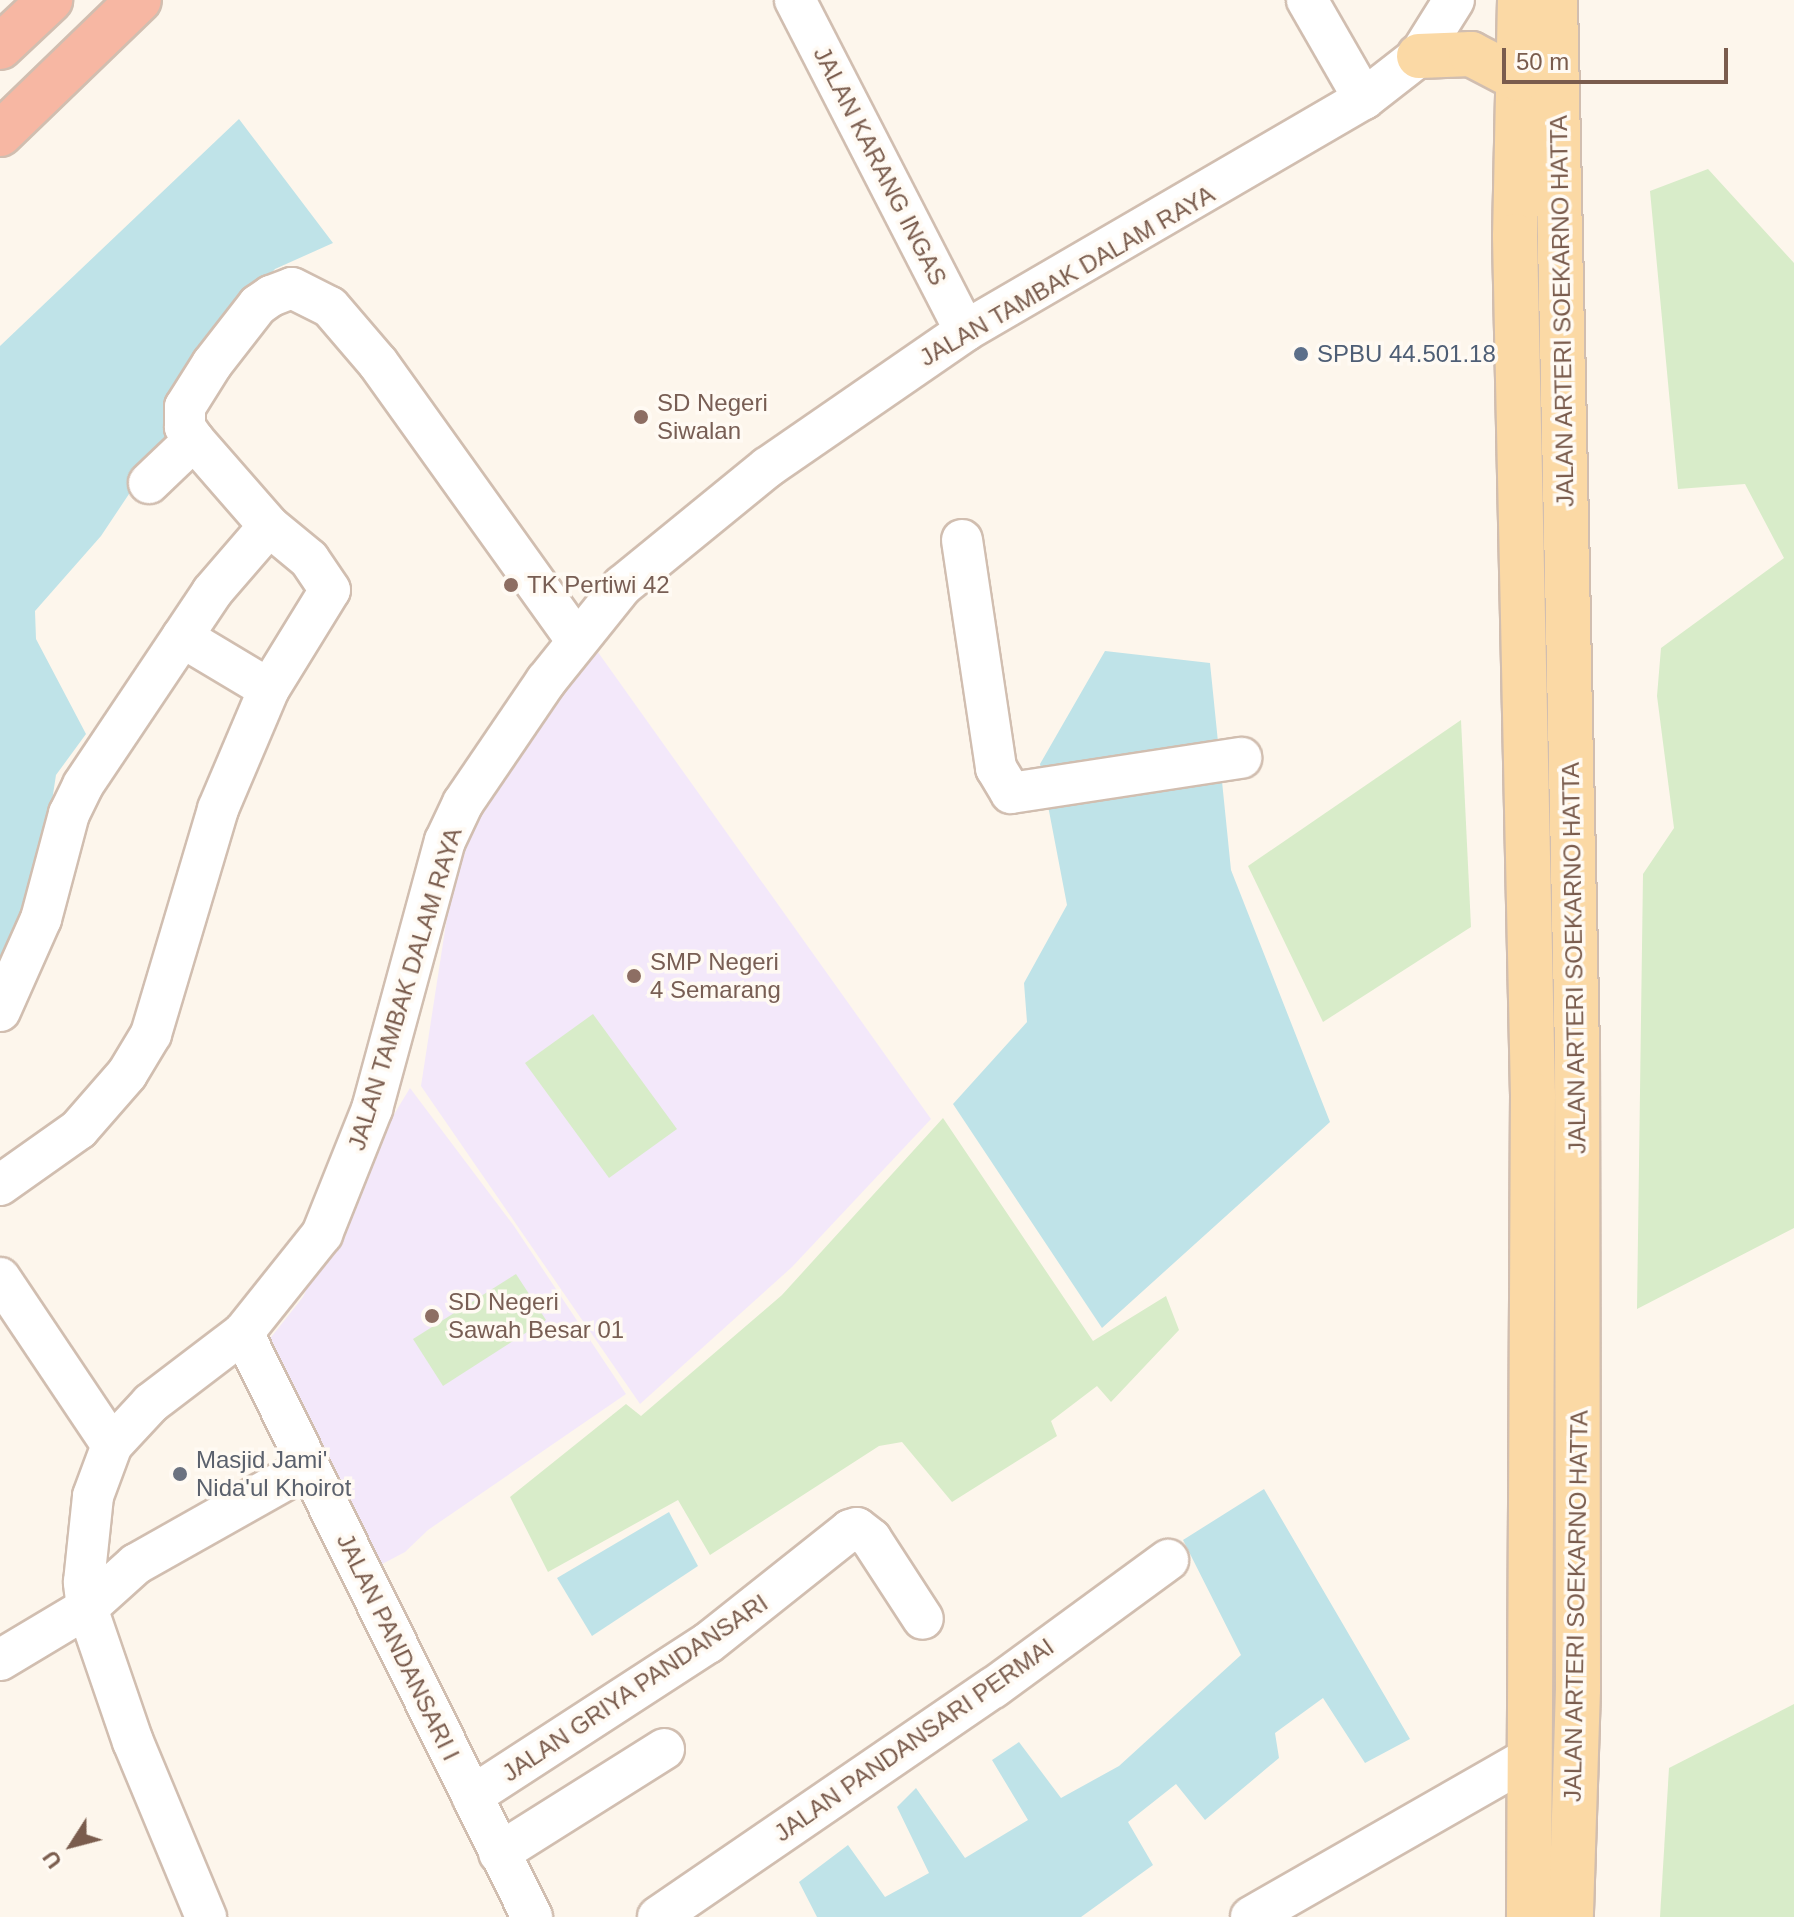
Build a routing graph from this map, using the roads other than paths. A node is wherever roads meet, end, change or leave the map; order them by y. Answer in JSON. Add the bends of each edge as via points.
{"nodes":[{"id":1,"x":50,"y":0,"type":"edge"},
{"id":2,"x":139,"y":0,"type":"edge"},
{"id":3,"x":795,"y":0,"type":"edge"},
{"id":4,"x":1307,"y":0,"type":"edge"},
{"id":5,"x":1454,"y":0,"type":"edge"},
{"id":6,"x":1520,"y":0,"type":"edge"},
{"id":7,"x":1555,"y":0,"type":"edge"},
{"id":8,"x":0,"y":47,"type":"edge"},
{"id":9,"x":1419,"y":56,"type":"junction"},
{"id":10,"x":1519,"y":79,"type":"junction"},
{"id":11,"x":1364,"y":99,"type":"junction"},
{"id":12,"x":0,"y":134,"type":"edge"},
{"id":13,"x":965,"y":331,"type":"junction"},
{"id":14,"x":194,"y":440,"type":"junction"},
{"id":15,"x":149,"y":483,"type":"dead end"},
{"id":16,"x":269,"y":526,"type":"junction"},
{"id":17,"x":962,"y":540,"type":"dead end"},
{"id":18,"x":182,"y":637,"type":"junction"},
{"id":19,"x":577,"y":641,"type":"junction"},
{"id":20,"x":269,"y":689,"type":"junction"},
{"id":21,"x":1241,"y":758,"type":"dead end"},
{"id":22,"x":0,"y":1011,"type":"edge"},
{"id":23,"x":0,"y":1185,"type":"edge"},
{"id":24,"x":0,"y":1278,"type":"edge"},
{"id":25,"x":243,"y":1333,"type":"junction"},
{"id":26,"x":112,"y":1445,"type":"junction"},
{"id":27,"x":308,"y":1467,"type":"junction"},
{"id":28,"x":1168,"y":1560,"type":"dead end"},
{"id":29,"x":87,"y":1608,"type":"junction"},
{"id":30,"x":923,"y":1619,"type":"dead end"},
{"id":31,"x":0,"y":1660,"type":"edge"},
{"id":32,"x":664,"y":1749,"type":"dead end"},
{"id":33,"x":1529,"y":1758,"type":"junction"},
{"id":34,"x":472,"y":1796,"type":"junction"},
{"id":35,"x":499,"y":1853,"type":"junction"},
{"id":36,"x":206,"y":1917,"type":"edge"},
{"id":37,"x":532,"y":1917,"type":"edge"},
{"id":38,"x":658,"y":1917,"type":"edge"},
{"id":39,"x":1251,"y":1917,"type":"edge"},
{"id":40,"x":1529,"y":1917,"type":"edge"},
{"id":41,"x":1571,"y":1917,"type":"edge"}],
"edges":[{"from":1,"to":8,"type":"highway"},
{"from":2,"to":12,"type":"highway"},
{"from":3,"to":13,"type":"street","name":"JALAN KARANG INGAS"},
{"from":4,"to":11,"type":"street"},
{"from":5,"to":9,"type":"street","name":"JALAN TAMBAK DALAM RAYA"},
{"from":6,"to":10,"type":"main road","name":"JALAN ARTERI SOEKARNO HATTA"},
{"from":7,"to":41,"type":"main road","name":"JALAN ARTERI SOEKARNO HATTA","via":[[1577,1046],[1579,1580]]},
{"from":9,"to":10,"type":"main road","via":[[1471,54]]},
{"from":9,"to":11,"type":"street","name":"JALAN TAMBAK DALAM RAYA"},
{"from":10,"to":33,"type":"main road","name":"JALAN ARTERI SOEKARNO HATTA","via":[[1515,236],[1533,1110]]},
{"from":11,"to":13,"type":"street","name":"JALAN TAMBAK DALAM RAYA"},
{"from":13,"to":19,"type":"street","name":"JALAN TAMBAK DALAM RAYA","via":[[768,467],[622,586]]},
{"from":14,"to":15,"type":"street"},
{"from":14,"to":16,"type":"street"},
{"from":14,"to":19,"type":"street","via":[[185,427],[185,407],[258,305],[283,290],[310,294],[330,307],[378,363]]},
{"from":16,"to":18,"type":"street","via":[[212,592]]},
{"from":16,"to":20,"type":"street","via":[[309,559],[330,590]]},
{"from":17,"to":21,"type":"street","via":[[996,768],[1011,793]]},
{"from":18,"to":20,"type":"street"},
{"from":18,"to":22,"type":"street","via":[[83,785],[69,814],[41,919]]},
{"from":19,"to":25,"type":"street","name":"JALAN TAMBAK DALAM RAYA","via":[[463,803],[445,841],[372,1109],[341,1193],[301,1266]]},
{"from":20,"to":23,"type":"street","via":[[218,809],[151,1034],[127,1074],[79,1129]]},
{"from":24,"to":26,"type":"street"},
{"from":25,"to":26,"type":"street","name":"JALAN TAMBAK DALAM RAYA","via":[[151,1403]]},
{"from":25,"to":27,"type":"street","name":"JALAN PANDANSARI I"},
{"from":26,"to":29,"type":"street","name":"JALAN TAMBAK DALAM RAYA","via":[[93,1496],[84,1582]]},
{"from":27,"to":29,"type":"street","via":[[136,1564]]},
{"from":27,"to":34,"type":"street","name":"JALAN PANDANSARI I"},
{"from":28,"to":38,"type":"street","name":"JALAN PANDANSARI PERMAI"},
{"from":29,"to":31,"type":"street"},
{"from":29,"to":36,"type":"street","name":"JALAN TAMBAK DALAM RAYA","via":[[133,1742]]},
{"from":30,"to":34,"type":"street","name":"JALAN GRIYA PANDANSARI","via":[[871,1539],[857,1528],[850,1530],[708,1643]]},
{"from":32,"to":35,"type":"street"},
{"from":33,"to":39,"type":"street"},
{"from":33,"to":40,"type":"main road","name":"JALAN ARTERI SOEKARNO HATTA"},
{"from":34,"to":35,"type":"street","name":"JALAN PANDANSARI I"},
{"from":35,"to":37,"type":"street","name":"JALAN PANDANSARI I"}]}
